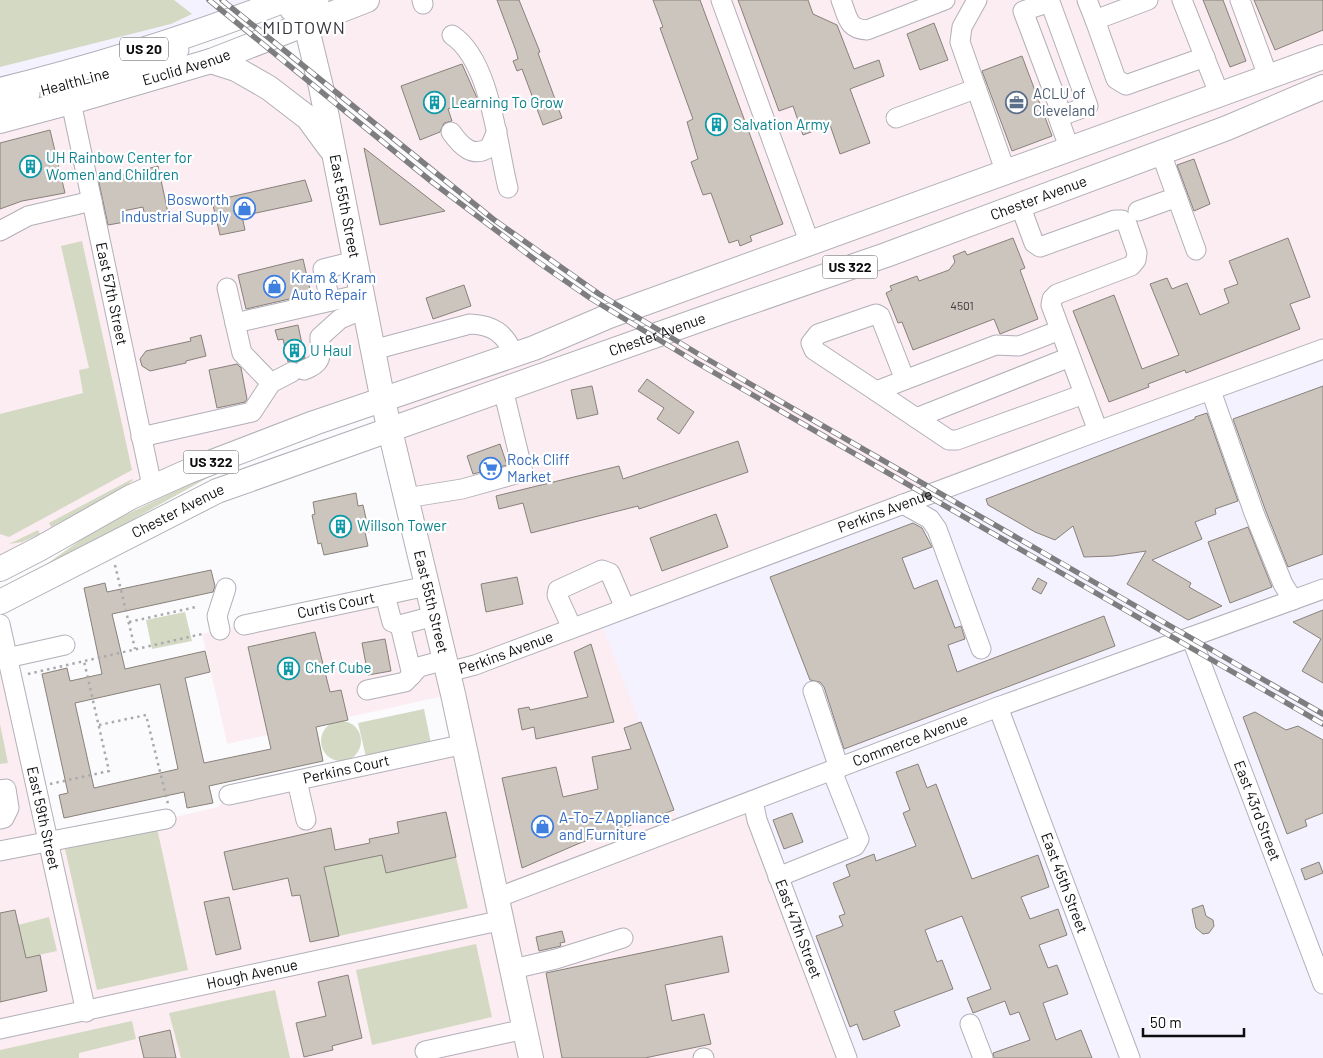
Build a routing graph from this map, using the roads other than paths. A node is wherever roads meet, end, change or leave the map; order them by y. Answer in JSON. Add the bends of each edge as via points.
{"nodes":[{"id":1,"x":367,"y":0,"type":"edge"},
{"id":2,"x":721,"y":0,"type":"edge"},
{"id":3,"x":841,"y":0,"type":"edge"},
{"id":4,"x":945,"y":0,"type":"edge"},
{"id":5,"x":977,"y":0,"type":"edge"},
{"id":6,"x":1088,"y":0,"type":"edge"},
{"id":7,"x":1148,"y":0,"type":"edge"},
{"id":8,"x":1182,"y":0,"type":"edge"},
{"id":9,"x":1240,"y":0,"type":"edge"},
{"id":10,"x":303,"y":6,"type":"edge"},
{"id":11,"x":1095,"y":20,"type":"junction"},
{"id":12,"x":452,"y":35,"type":"dead end"},
{"id":13,"x":1205,"y":57,"type":"junction"},
{"id":14,"x":1323,"y":57,"type":"edge"},
{"id":15,"x":210,"y":61,"type":"junction"},
{"id":16,"x":1269,"y":78,"type":"junction"},
{"id":17,"x":975,"y":88,"type":"junction"},
{"id":18,"x":1323,"y":88,"type":"edge"},
{"id":19,"x":0,"y":90,"type":"edge"},
{"id":20,"x":1220,"y":96,"type":"junction"},
{"id":21,"x":0,"y":102,"type":"edge"},
{"id":22,"x":71,"y":102,"type":"junction"},
{"id":23,"x":1058,"y":117,"type":"junction"},
{"id":24,"x":896,"y":118,"type":"dead end"},
{"id":25,"x":0,"y":120,"type":"edge"},
{"id":26,"x":497,"y":131,"type":"junction"},
{"id":27,"x":451,"y":132,"type":"dead end"},
{"id":28,"x":1070,"y":150,"type":"junction"},
{"id":29,"x":1161,"y":153,"type":"junction"},
{"id":30,"x":335,"y":154,"type":"junction"},
{"id":31,"x":1006,"y":173,"type":"junction"},
{"id":32,"x":508,"y":188,"type":"dead end"},
{"id":33,"x":1177,"y":196,"type":"junction"},
{"id":34,"x":92,"y":201,"type":"junction"},
{"id":35,"x":1020,"y":205,"type":"junction"},
{"id":36,"x":1138,"y":211,"type":"dead end"},
{"id":37,"x":0,"y":231,"type":"edge"},
{"id":38,"x":810,"y":244,"type":"junction"},
{"id":39,"x":1196,"y":250,"type":"dead end"},
{"id":40,"x":355,"y":261,"type":"junction"},
{"id":41,"x":227,"y":288,"type":"dead end"},
{"id":42,"x":330,"y":301,"type":"junction"},
{"id":43,"x":363,"y":301,"type":"junction"},
{"id":44,"x":235,"y":322,"type":"junction"},
{"id":45,"x":1060,"y":330,"type":"junction"},
{"id":46,"x":1323,"y":349,"type":"edge"},
{"id":47,"x":373,"y":350,"type":"junction"},
{"id":48,"x":514,"y":355,"type":"junction"},
{"id":49,"x":1070,"y":357,"type":"junction"},
{"id":50,"x":905,"y":380,"type":"junction"},
{"id":51,"x":271,"y":383,"type":"junction"},
{"id":52,"x":503,"y":389,"type":"junction"},
{"id":53,"x":876,"y":391,"type":"junction"},
{"id":54,"x":1211,"y":391,"type":"junction"},
{"id":55,"x":1084,"y":394,"type":"junction"},
{"id":56,"x":383,"y":401,"type":"junction"},
{"id":57,"x":916,"y":418,"type":"junction"},
{"id":58,"x":389,"y":429,"type":"junction"},
{"id":59,"x":1098,"y":431,"type":"junction"},
{"id":60,"x":141,"y":437,"type":"junction"},
{"id":61,"x":152,"y":486,"type":"junction"},
{"id":62,"x":406,"y":498,"type":"junction"},
{"id":63,"x":903,"y":504,"type":"junction"},
{"id":64,"x":0,"y":568,"type":"edge"},
{"id":65,"x":426,"y":586,"type":"junction"},
{"id":66,"x":226,"y":588,"type":"dead end"},
{"id":67,"x":1323,"y":589,"type":"edge"},
{"id":68,"x":385,"y":595,"type":"junction"},
{"id":69,"x":1293,"y":600,"type":"junction"},
{"id":70,"x":0,"y":602,"type":"edge"},
{"id":71,"x":625,"y":608,"type":"junction"},
{"id":72,"x":434,"y":616,"type":"junction"},
{"id":73,"x":0,"y":624,"type":"edge"},
{"id":74,"x":244,"y":625,"type":"dead end"},
{"id":75,"x":400,"y":625,"type":"junction"},
{"id":76,"x":572,"y":628,"type":"junction"},
{"id":77,"x":220,"y":630,"type":"dead end"},
{"id":78,"x":1191,"y":638,"type":"junction"},
{"id":79,"x":65,"y":645,"type":"dead end"},
{"id":80,"x":981,"y":648,"type":"dead end"},
{"id":81,"x":7,"y":658,"type":"junction"},
{"id":82,"x":447,"y":666,"type":"junction"},
{"id":83,"x":412,"y":675,"type":"junction"},
{"id":84,"x":12,"y":678,"type":"edge"},
{"id":85,"x":367,"y":690,"type":"dead end"},
{"id":86,"x":813,"y":691,"type":"dead end"},
{"id":87,"x":998,"y":707,"type":"junction"},
{"id":88,"x":465,"y":744,"type":"junction"},
{"id":89,"x":836,"y":769,"type":"junction"},
{"id":90,"x":32,"y":771,"type":"junction"},
{"id":91,"x":297,"y":781,"type":"junction"},
{"id":92,"x":3,"y":789,"type":"edge"},
{"id":93,"x":229,"y":795,"type":"dead end"},
{"id":94,"x":753,"y":801,"type":"junction"},
{"id":95,"x":167,"y":814,"type":"road end"},
{"id":96,"x":0,"y":819,"type":"edge"},
{"id":97,"x":306,"y":820,"type":"dead end"},
{"id":98,"x":46,"y":841,"type":"junction"},
{"id":99,"x":0,"y":852,"type":"edge"},
{"id":100,"x":778,"y":877,"type":"junction"},
{"id":101,"x":501,"y":909,"type":"junction"},
{"id":102,"x":623,"y":938,"type":"dead end"},
{"id":103,"x":513,"y":969,"type":"junction"},
{"id":104,"x":1323,"y":984,"type":"edge"},
{"id":105,"x":86,"y":1012,"type":"junction"},
{"id":106,"x":970,"y":1024,"type":"dead end"},
{"id":107,"x":0,"y":1029,"type":"edge"},
{"id":108,"x":525,"y":1029,"type":"junction"},
{"id":109,"x":425,"y":1051,"type":"dead end"},
{"id":110,"x":531,"y":1058,"type":"edge"},
{"id":111,"x":847,"y":1058,"type":"edge"},
{"id":112,"x":983,"y":1058,"type":"edge"},
{"id":113,"x":1130,"y":1058,"type":"edge"}],
"edges":[{"from":1,"to":10,"type":"main road","name":"Euclid Avenue","number":"US 20"},
{"from":2,"to":38,"type":"street"},
{"from":3,"to":4,"type":"street","via":[[852,26],[867,30]]},
{"from":5,"to":17,"type":"street","via":[[962,28],[960,42]]},
{"from":6,"to":11,"type":"street"},
{"from":7,"to":11,"type":"street"},
{"from":8,"to":13,"type":"street"},
{"from":9,"to":16,"type":"street"},
{"from":10,"to":15,"type":"main road","name":"Euclid Avenue","number":"US 20"},
{"from":10,"to":19,"type":"main road","name":"Euclid Avenue","number":"US 20","via":[[222,24],[66,74]]},
{"from":10,"to":21,"type":"street","name":"HealthLine","via":[[143,63]]},
{"from":10,"to":30,"type":"main road","name":"East 55th Street"},
{"from":11,"to":13,"type":"street","via":[[1116,79],[1126,85]]},
{"from":12,"to":26,"type":"street","via":[[472,55]]},
{"from":13,"to":20,"type":"street"},
{"from":14,"to":16,"type":"main road","name":"Chester Avenue","number":"US 322"},
{"from":15,"to":22,"type":"main road","name":"Euclid Avenue","number":"US 20"},
{"from":15,"to":30,"type":"main road","via":[[236,69],[269,88],[308,118]]},
{"from":16,"to":20,"type":"main road","name":"Chester Avenue","number":"US 322"},
{"from":17,"to":24,"type":"street"},
{"from":17,"to":31,"type":"street"},
{"from":18,"to":29,"type":"main road","name":"Chester Avenue","number":"US 322"},
{"from":20,"to":28,"type":"main road","name":"Chester Avenue","number":"US 322"},
{"from":22,"to":25,"type":"main road","name":"Euclid Avenue","number":"US 20"},
{"from":22,"to":34,"type":"street","name":"East 57th Street"},
{"from":23,"to":23,"type":"street","via":[[1058,104],[1023,12],[1050,2],[1088,106]]},
{"from":23,"to":28,"type":"street"},
{"from":26,"to":27,"type":"street","via":[[490,147],[477,152],[461,147]]},
{"from":26,"to":32,"type":"street"},
{"from":28,"to":31,"type":"main road","name":"Chester Avenue","number":"US 322"},
{"from":29,"to":33,"type":"street"},
{"from":29,"to":35,"type":"main road","name":"Chester Avenue","number":"US 322"},
{"from":30,"to":40,"type":"main road","name":"East 55th Street"},
{"from":31,"to":38,"type":"main road","name":"Chester Avenue","number":"US 322"},
{"from":33,"to":36,"type":"street"},
{"from":33,"to":39,"type":"street"},
{"from":34,"to":37,"type":"street","via":[[28,216]]},
{"from":34,"to":60,"type":"street","name":"East 57th Street"},
{"from":35,"to":45,"type":"street","via":[[1034,243],[1040,247],[1122,220],[1127,224],[1137,253],[1131,266],[1057,294],[1051,305]]},
{"from":35,"to":52,"type":"main road","name":"Chester Avenue","number":"US 322"},
{"from":38,"to":48,"type":"main road","name":"Chester Avenue","number":"US 322","via":[[609,316]]},
{"from":40,"to":42,"type":"street","via":[[324,269]]},
{"from":40,"to":43,"type":"main road","name":"East 55th Street"},
{"from":41,"to":44,"type":"street"},
{"from":42,"to":43,"type":"street"},
{"from":42,"to":44,"type":"street"},
{"from":43,"to":47,"type":"main road","name":"East 55th Street"},
{"from":43,"to":51,"type":"street","via":[[320,338],[320,360],[316,366]]},
{"from":44,"to":51,"type":"street","via":[[242,353]]},
{"from":45,"to":49,"type":"street"},
{"from":45,"to":50,"type":"street","via":[[1019,346],[996,345]]},
{"from":46,"to":54,"type":"street","name":"Perkins Avenue"},
{"from":47,"to":48,"type":"street","via":[[476,324],[497,329]]},
{"from":47,"to":56,"type":"main road","name":"East 55th Street"},
{"from":48,"to":56,"type":"main road","name":"Chester Avenue","number":"US 322"},
{"from":49,"to":55,"type":"street"},
{"from":49,"to":57,"type":"street"},
{"from":50,"to":53,"type":"street"},
{"from":50,"to":53,"type":"street","via":[[880,316],[876,314],[814,337],[811,343],[814,350]]},
{"from":51,"to":60,"type":"street","via":[[252,412]]},
{"from":52,"to":58,"type":"main road","name":"Chester Avenue","number":"US 322"},
{"from":52,"to":62,"type":"street","via":[[523,472],[462,489]]},
{"from":53,"to":57,"type":"street"},
{"from":54,"to":59,"type":"street","name":"Perkins Avenue"},
{"from":54,"to":69,"type":"street","via":[[1254,513],[1283,584]]},
{"from":55,"to":57,"type":"street","via":[[957,440],[949,440]]},
{"from":55,"to":59,"type":"street"},
{"from":56,"to":58,"type":"main road","name":"East 55th Street"},
{"from":56,"to":61,"type":"main road","name":"Chester Avenue","number":"US 322","via":[[257,444]]},
{"from":58,"to":62,"type":"main road","name":"East 55th Street"},
{"from":58,"to":70,"type":"main road","name":"Chester Avenue","number":"US 322","via":[[217,491]]},
{"from":59,"to":63,"type":"street","name":"Perkins Avenue"},
{"from":60,"to":61,"type":"street","name":"East 57th Street"},
{"from":61,"to":64,"type":"main road","name":"Chester Avenue","number":"US 322","via":[[39,550]]},
{"from":62,"to":65,"type":"main road","name":"East 55th Street"},
{"from":63,"to":71,"type":"street","name":"Perkins Avenue"},
{"from":63,"to":80,"type":"street","via":[[930,519],[937,529]]},
{"from":65,"to":68,"type":"street","name":"Curtis Court"},
{"from":65,"to":72,"type":"main road","name":"East 55th Street"},
{"from":66,"to":77,"type":"street","via":[[217,616]]},
{"from":67,"to":69,"type":"street","name":"Commerce Avenue"},
{"from":68,"to":74,"type":"street","name":"Curtis Court"},
{"from":68,"to":75,"type":"street","via":[[392,622]]},
{"from":69,"to":78,"type":"street","name":"Commerce Avenue"},
{"from":71,"to":76,"type":"street","name":"Perkins Avenue"},
{"from":71,"to":76,"type":"street","via":[[610,573],[602,570],[558,590],[557,595]]},
{"from":72,"to":75,"type":"street"},
{"from":72,"to":82,"type":"main road","name":"East 55th Street"},
{"from":73,"to":81,"type":"street","name":"East 59th Street"},
{"from":75,"to":83,"type":"street"},
{"from":76,"to":82,"type":"street","name":"Perkins Avenue","via":[[475,665]]},
{"from":78,"to":87,"type":"street","name":"Commerce Avenue"},
{"from":78,"to":104,"type":"street","name":"East 43rd Street"},
{"from":79,"to":81,"type":"street"},
{"from":81,"to":84,"type":"street","name":"East 59th Street"},
{"from":82,"to":83,"type":"street","name":"Perkins Avenue","via":[[419,667]]},
{"from":82,"to":88,"type":"main road","name":"East 55th Street"},
{"from":83,"to":85,"type":"street","name":"Perkins Avenue","via":[[405,682]]},
{"from":84,"to":90,"type":"street","name":"East 59th Street"},
{"from":86,"to":89,"type":"street"},
{"from":87,"to":89,"type":"street","name":"Commerce Avenue"},
{"from":87,"to":113,"type":"street","name":"East 45th Street"},
{"from":88,"to":91,"type":"street","name":"Perkins Court"},
{"from":88,"to":101,"type":"main road","name":"East 55th Street"},
{"from":89,"to":94,"type":"street","name":"Commerce Avenue"},
{"from":89,"to":100,"type":"street","via":[[859,840],[855,846]]},
{"from":90,"to":92,"type":"street"},
{"from":90,"to":98,"type":"street","name":"East 59th Street"},
{"from":91,"to":93,"type":"street","name":"Perkins Court"},
{"from":91,"to":97,"type":"street"},
{"from":92,"to":96,"type":"street","via":[[9,808]]},
{"from":94,"to":100,"type":"street","name":"East 47th Street"},
{"from":94,"to":101,"type":"street","name":"Commerce Avenue"},
{"from":95,"to":98,"type":"street"},
{"from":98,"to":99,"type":"street"},
{"from":98,"to":105,"type":"street","name":"East 59th Street"},
{"from":100,"to":111,"type":"street","name":"East 47th Street"},
{"from":101,"to":103,"type":"main road","name":"East 55th Street"},
{"from":101,"to":105,"type":"street","name":"Hough Avenue"},
{"from":102,"to":103,"type":"street"},
{"from":103,"to":108,"type":"main road","name":"East 55th Street"},
{"from":105,"to":107,"type":"street","name":"Hough Avenue"},
{"from":106,"to":112,"type":"street"},
{"from":108,"to":109,"type":"street"},
{"from":108,"to":110,"type":"main road","name":"East 55th Street"}]}
